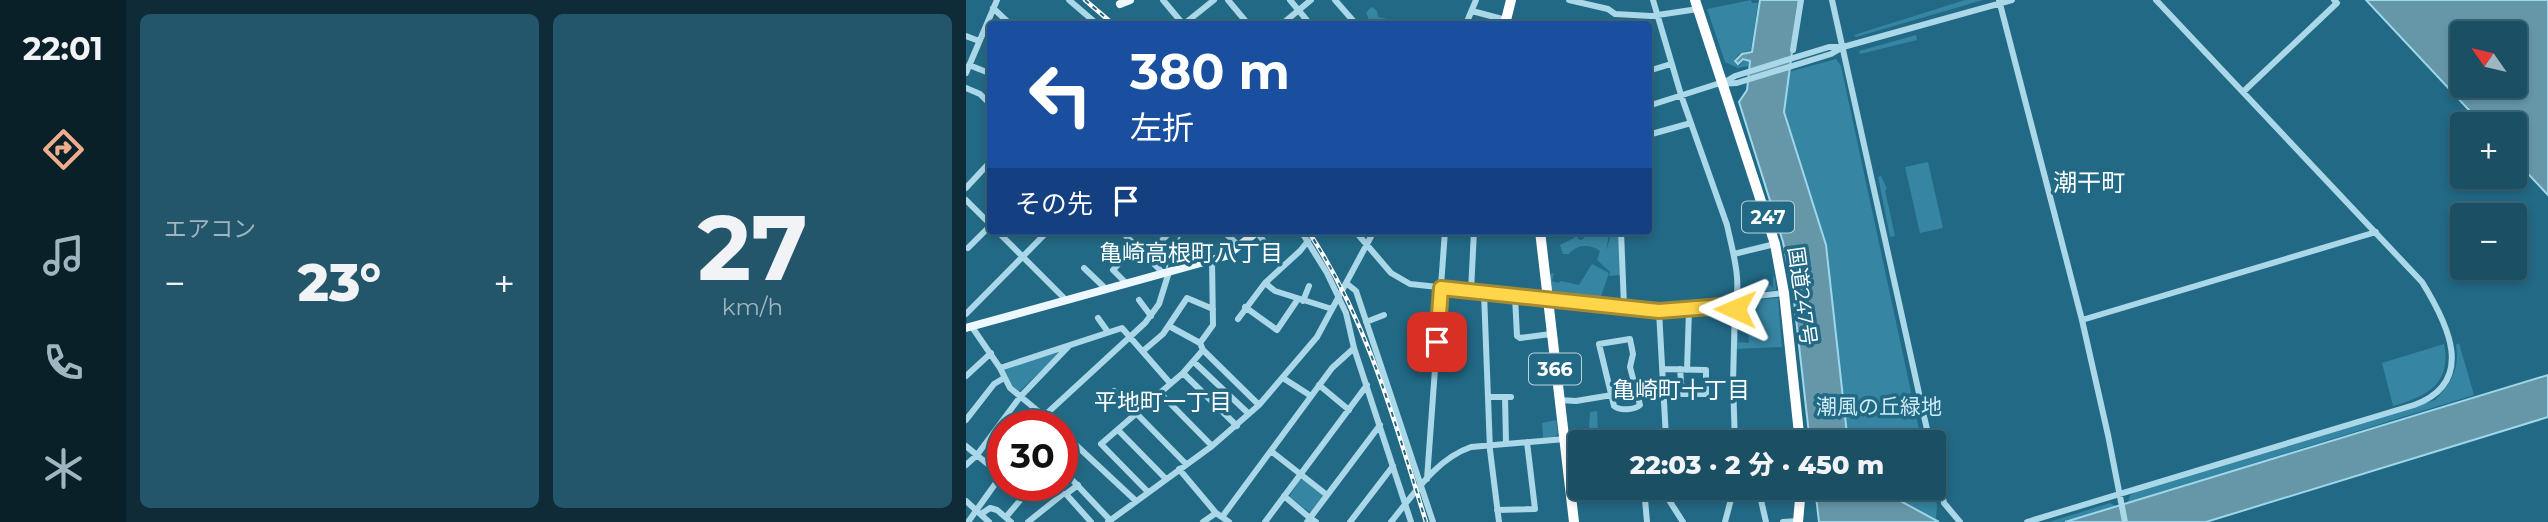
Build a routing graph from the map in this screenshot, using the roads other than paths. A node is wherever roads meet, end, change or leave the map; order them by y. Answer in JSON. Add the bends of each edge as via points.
{"nodes":[{"id":1,"x":997,"y":0,"type":"edge"},
{"id":2,"x":1069,"y":0,"type":"edge"},
{"id":3,"x":1130,"y":0,"type":"edge"},
{"id":4,"x":1163,"y":0,"type":"edge"},
{"id":5,"x":1214,"y":0,"type":"edge"},
{"id":6,"x":1228,"y":0,"type":"edge"},
{"id":7,"x":1290,"y":0,"type":"edge"},
{"id":8,"x":1311,"y":0,"type":"edge"},
{"id":9,"x":1335,"y":0,"type":"edge"},
{"id":10,"x":1476,"y":0,"type":"edge"},
{"id":11,"x":1511,"y":0,"type":"edge"},
{"id":12,"x":1569,"y":0,"type":"edge"},
{"id":13,"x":1608,"y":0,"type":"edge"},
{"id":14,"x":1653,"y":0,"type":"edge"},
{"id":15,"x":1801,"y":0,"type":"edge"},
{"id":16,"x":1832,"y":0,"type":"edge"},
{"id":17,"x":2012,"y":0,"type":"edge"},
{"id":18,"x":2156,"y":0,"type":"edge"},
{"id":19,"x":1118,"y":2,"type":"edge"},
{"id":20,"x":1999,"y":2,"type":"edge"},
{"id":21,"x":2336,"y":2,"type":"edge"},
{"id":22,"x":1697,"y":4,"type":"edge"},
{"id":23,"x":993,"y":8,"type":"junction"},
{"id":24,"x":1608,"y":9,"type":"junction"},
{"id":25,"x":1299,"y":10,"type":"junction"},
{"id":26,"x":1472,"y":11,"type":"junction"},
{"id":27,"x":1656,"y":13,"type":"junction"},
{"id":28,"x":1615,"y":14,"type":"junction"},
{"id":29,"x":987,"y":21,"type":"edge"},
{"id":30,"x":1007,"y":21,"type":"edge"},
{"id":31,"x":1094,"y":21,"type":"edge"},
{"id":32,"x":1180,"y":21,"type":"edge"},
{"id":33,"x":1187,"y":21,"type":"edge"},
{"id":34,"x":1246,"y":21,"type":"edge"},
{"id":35,"x":1286,"y":21,"type":"edge"},
{"id":36,"x":1308,"y":21,"type":"edge"},
{"id":37,"x":1353,"y":21,"type":"edge"},
{"id":38,"x":1467,"y":21,"type":"edge"},
{"id":39,"x":1503,"y":21,"type":"edge"},
{"id":40,"x":1506,"y":21,"type":"edge"},
{"id":41,"x":1615,"y":21,"type":"edge"},
{"id":42,"x":987,"y":22,"type":"edge"},
{"id":43,"x":966,"y":36,"type":"edge"},
{"id":44,"x":979,"y":41,"type":"junction"},
{"id":45,"x":1843,"y":47,"type":"junction"},
{"id":46,"x":1793,"y":50,"type":"dead end"},
{"id":47,"x":1671,"y":64,"type":"junction"},
{"id":48,"x":969,"y":65,"type":"junction"},
{"id":49,"x":1652,"y":70,"type":"edge"},
{"id":50,"x":987,"y":72,"type":"edge"},
{"id":51,"x":966,"y":73,"type":"edge"},
{"id":52,"x":1723,"y":83,"type":"junction"},
{"id":53,"x":966,"y":88,"type":"edge"},
{"id":54,"x":2243,"y":92,"type":"junction"},
{"id":55,"x":1681,"y":95,"type":"junction"},
{"id":56,"x":987,"y":101,"type":"edge"},
{"id":57,"x":1652,"y":105,"type":"edge"},
{"id":58,"x":1691,"y":123,"type":"junction"},
{"id":59,"x":1652,"y":134,"type":"edge"},
{"id":60,"x":987,"y":165,"type":"edge"},
{"id":61,"x":966,"y":188,"type":"edge"},
{"id":62,"x":966,"y":200,"type":"edge"},
{"id":63,"x":987,"y":222,"type":"edge"},
{"id":64,"x":987,"y":228,"type":"edge"},
{"id":65,"x":2376,"y":232,"type":"junction"},
{"id":66,"x":1001,"y":235,"type":"edge"},
{"id":67,"x":1044,"y":235,"type":"edge"},
{"id":68,"x":1128,"y":235,"type":"edge"},
{"id":69,"x":1167,"y":235,"type":"edge"},
{"id":70,"x":1227,"y":235,"type":"edge"},
{"id":71,"x":1253,"y":235,"type":"edge"},
{"id":72,"x":1259,"y":235,"type":"edge"},
{"id":73,"x":1304,"y":235,"type":"edge"},
{"id":74,"x":1358,"y":235,"type":"edge"},
{"id":75,"x":1372,"y":235,"type":"edge"},
{"id":76,"x":1445,"y":235,"type":"edge"},
{"id":77,"x":1474,"y":235,"type":"edge"},
{"id":78,"x":1541,"y":235,"type":"edge"},
{"id":79,"x":1621,"y":235,"type":"edge"},
{"id":80,"x":1308,"y":241,"type":"junction"},
{"id":81,"x":1775,"y":244,"type":"junction"},
{"id":82,"x":1136,"y":245,"type":"junction"},
{"id":83,"x":1239,"y":246,"type":"junction"},
{"id":84,"x":1368,"y":246,"type":"junction"},
{"id":85,"x":968,"y":248,"type":"dead end"},
{"id":86,"x":1734,"y":254,"type":"junction"},
{"id":87,"x":1147,"y":256,"type":"junction"},
{"id":88,"x":1023,"y":257,"type":"junction"},
{"id":89,"x":1212,"y":260,"type":"junction"},
{"id":90,"x":1282,"y":267,"type":"junction"},
{"id":91,"x":1084,"y":268,"type":"dead end"},
{"id":92,"x":1166,"y":273,"type":"junction"},
{"id":93,"x":1265,"y":283,"type":"junction"},
{"id":94,"x":1346,"y":283,"type":"junction"},
{"id":95,"x":1127,"y":284,"type":"junction"},
{"id":96,"x":1309,"y":286,"type":"dead end"},
{"id":97,"x":1441,"y":288,"type":"junction"},
{"id":98,"x":1106,"y":289,"type":"junction"},
{"id":99,"x":1471,"y":291,"type":"junction"},
{"id":100,"x":1484,"y":293,"type":"junction"},
{"id":101,"x":1784,"y":293,"type":"junction"},
{"id":102,"x":1338,"y":295,"type":"junction"},
{"id":103,"x":1515,"y":296,"type":"junction"},
{"id":104,"x":1066,"y":300,"type":"junction"},
{"id":105,"x":1139,"y":300,"type":"dead end"},
{"id":106,"x":1301,"y":300,"type":"junction"},
{"id":107,"x":1549,"y":300,"type":"junction"},
{"id":108,"x":1736,"y":301,"type":"junction"},
{"id":109,"x":1624,"y":306,"type":"junction"},
{"id":110,"x":1245,"y":307,"type":"junction"},
{"id":111,"x":1213,"y":309,"type":"junction"},
{"id":112,"x":1332,"y":309,"type":"junction"},
{"id":113,"x":1689,"y":310,"type":"junction"},
{"id":114,"x":1659,"y":311,"type":"junction"},
{"id":115,"x":966,"y":314,"type":"edge"},
{"id":116,"x":1384,"y":314,"type":"dead end"},
{"id":117,"x":1151,"y":316,"type":"junction"},
{"id":118,"x":1098,"y":318,"type":"dead end"},
{"id":119,"x":1238,"y":319,"type":"dead end"},
{"id":120,"x":2082,"y":320,"type":"junction"},
{"id":121,"x":1366,"y":323,"type":"junction"},
{"id":122,"x":1169,"y":326,"type":"junction"},
{"id":123,"x":968,"y":327,"type":"edge"},
{"id":124,"x":1108,"y":332,"type":"junction"},
{"id":125,"x":1551,"y":334,"type":"junction"},
{"id":126,"x":1130,"y":337,"type":"junction"},
{"id":127,"x":1070,"y":345,"type":"junction"},
{"id":128,"x":1202,"y":346,"type":"junction"},
{"id":129,"x":1354,"y":348,"type":"junction"},
{"id":130,"x":1143,"y":351,"type":"junction"},
{"id":131,"x":991,"y":353,"type":"junction"},
{"id":132,"x":1194,"y":362,"type":"junction"},
{"id":133,"x":1000,"y":368,"type":"junction"},
{"id":134,"x":1663,"y":369,"type":"junction"},
{"id":135,"x":1684,"y":370,"type":"junction"},
{"id":136,"x":1183,"y":373,"type":"junction"},
{"id":137,"x":966,"y":376,"type":"edge"},
{"id":138,"x":1283,"y":377,"type":"junction"},
{"id":139,"x":1004,"y":378,"type":"junction"},
{"id":140,"x":1170,"y":383,"type":"junction"},
{"id":141,"x":1319,"y":385,"type":"junction"},
{"id":142,"x":1367,"y":385,"type":"junction"},
{"id":143,"x":1114,"y":391,"type":"dead end"},
{"id":144,"x":1160,"y":393,"type":"junction"},
{"id":145,"x":1612,"y":395,"type":"junction"},
{"id":146,"x":1311,"y":396,"type":"junction"},
{"id":147,"x":1020,"y":397,"type":"junction"},
{"id":148,"x":1488,"y":397,"type":"junction"},
{"id":149,"x":1559,"y":400,"type":"junction"},
{"id":150,"x":1259,"y":405,"type":"junction"},
{"id":151,"x":1036,"y":410,"type":"edge"},
{"id":152,"x":1051,"y":410,"type":"edge"},
{"id":153,"x":1349,"y":410,"type":"junction"},
{"id":154,"x":1136,"y":414,"type":"junction"},
{"id":155,"x":1249,"y":414,"type":"junction"},
{"id":156,"x":967,"y":418,"type":"edge"},
{"id":157,"x":1380,"y":425,"type":"junction"},
{"id":158,"x":1237,"y":426,"type":"junction"},
{"id":159,"x":1118,"y":430,"type":"junction"},
{"id":160,"x":1669,"y":430,"type":"edge"},
{"id":161,"x":1735,"y":430,"type":"edge"},
{"id":162,"x":1799,"y":430,"type":"edge"},
{"id":163,"x":1927,"y":430,"type":"edge"},
{"id":164,"x":1564,"y":439,"type":"junction"},
{"id":165,"x":1568,"y":439,"type":"edge"},
{"id":166,"x":1527,"y":442,"type":"junction"},
{"id":167,"x":1506,"y":443,"type":"junction"},
{"id":168,"x":1490,"y":444,"type":"junction"},
{"id":169,"x":966,"y":446,"type":"edge"},
{"id":170,"x":1212,"y":446,"type":"junction"},
{"id":171,"x":1078,"y":447,"type":"edge"},
{"id":172,"x":1271,"y":451,"type":"junction"},
{"id":173,"x":977,"y":455,"type":"junction"},
{"id":174,"x":987,"y":463,"type":"edge"},
{"id":175,"x":966,"y":465,"type":"edge"},
{"id":176,"x":1393,"y":466,"type":"junction"},
{"id":177,"x":1568,"y":466,"type":"edge"},
{"id":178,"x":1183,"y":467,"type":"junction"},
{"id":179,"x":1301,"y":474,"type":"junction"},
{"id":180,"x":1166,"y":479,"type":"junction"},
{"id":181,"x":1427,"y":479,"type":"junction"},
{"id":182,"x":1078,"y":485,"type":"edge"},
{"id":183,"x":1421,"y":486,"type":"junction"},
{"id":184,"x":1148,"y":492,"type":"junction"},
{"id":185,"x":2120,"y":493,"type":"junction"},
{"id":186,"x":1327,"y":495,"type":"junction"},
{"id":187,"x":1284,"y":496,"type":"junction"},
{"id":188,"x":987,"y":499,"type":"edge"},
{"id":189,"x":1573,"y":500,"type":"edge"},
{"id":190,"x":1646,"y":500,"type":"edge"},
{"id":191,"x":1669,"y":500,"type":"edge"},
{"id":192,"x":1731,"y":500,"type":"edge"},
{"id":193,"x":1761,"y":500,"type":"edge"},
{"id":194,"x":1800,"y":500,"type":"edge"},
{"id":195,"x":1943,"y":500,"type":"edge"},
{"id":196,"x":966,"y":501,"type":"edge"},
{"id":197,"x":1021,"y":501,"type":"edge"},
{"id":198,"x":1055,"y":501,"type":"edge"},
{"id":199,"x":1071,"y":501,"type":"edge"},
{"id":200,"x":1136,"y":501,"type":"junction"},
{"id":201,"x":1406,"y":504,"type":"junction"},
{"id":202,"x":1497,"y":510,"type":"junction"},
{"id":203,"x":979,"y":512,"type":"junction"},
{"id":204,"x":1216,"y":513,"type":"junction"},
{"id":205,"x":1008,"y":519,"type":"edge"},
{"id":206,"x":1226,"y":520,"type":"edge"},
{"id":207,"x":1109,"y":521,"type":"edge"},
{"id":208,"x":1311,"y":521,"type":"edge"},
{"id":209,"x":968,"y":522,"type":"edge"},
{"id":210,"x":989,"y":522,"type":"edge"},
{"id":211,"x":1028,"y":522,"type":"edge"},
{"id":212,"x":1091,"y":522,"type":"edge"},
{"id":213,"x":1203,"y":522,"type":"edge"},
{"id":214,"x":1265,"y":522,"type":"edge"},
{"id":215,"x":1350,"y":522,"type":"edge"},
{"id":216,"x":1391,"y":522,"type":"edge"},
{"id":217,"x":1411,"y":522,"type":"edge"},
{"id":218,"x":1433,"y":522,"type":"edge"},
{"id":219,"x":1499,"y":522,"type":"edge"},
{"id":220,"x":1574,"y":522,"type":"edge"},
{"id":221,"x":1647,"y":522,"type":"edge"},
{"id":222,"x":1683,"y":522,"type":"edge"},
{"id":223,"x":1718,"y":522,"type":"edge"},
{"id":224,"x":1725,"y":522,"type":"edge"},
{"id":225,"x":1766,"y":522,"type":"edge"},
{"id":226,"x":1783,"y":522,"type":"edge"},
{"id":227,"x":1798,"y":522,"type":"edge"},
{"id":228,"x":1960,"y":522,"type":"edge"},
{"id":229,"x":2027,"y":522,"type":"edge"},
{"id":230,"x":2125,"y":522,"type":"edge"}],
"edges":[{"from":1,"to":23,"type":"street"},
{"from":2,"to":31,"type":"street"},
{"from":3,"to":19,"type":"main road"},
{"from":4,"to":32,"type":"street"},
{"from":5,"to":33,"type":"street"},
{"from":6,"to":34,"type":"street"},
{"from":7,"to":25,"type":"street"},
{"from":8,"to":25,"type":"street"},
{"from":9,"to":37,"type":"street"},
{"from":10,"to":26,"type":"street"},
{"from":11,"to":40,"type":"highway"},
{"from":12,"to":24,"type":"street"},
{"from":13,"to":24,"type":"street"},
{"from":14,"to":27,"type":"street"},
{"from":15,"to":46,"type":"street"},
{"from":16,"to":45,"type":"street"},
{"from":17,"to":20,"type":"street"},
{"from":18,"to":54,"type":"street"},
{"from":20,"to":45,"type":"street"},
{"from":20,"to":120,"type":"street"},
{"from":21,"to":54,"type":"street"},
{"from":22,"to":27,"type":"street"},
{"from":22,"to":52,"type":"highway","name":"国道247号","number":"247"},
{"from":23,"to":29,"type":"street"},
{"from":23,"to":30,"type":"street"},
{"from":24,"to":28,"type":"street"},
{"from":25,"to":35,"type":"street"},
{"from":25,"to":36,"type":"street"},
{"from":26,"to":38,"type":"street"},
{"from":26,"to":39,"type":"street"},
{"from":27,"to":28,"type":"street"},
{"from":27,"to":47,"type":"street"},
{"from":28,"to":41,"type":"street"},
{"from":42,"to":44,"type":"street"},
{"from":43,"to":44,"type":"street"},
{"from":44,"to":48,"type":"street"},
{"from":45,"to":52,"type":"street"},
{"from":45,"to":163,"type":"street"},
{"from":47,"to":49,"type":"street"},
{"from":47,"to":55,"type":"street"},
{"from":48,"to":50,"type":"street"},
{"from":48,"to":51,"type":"street"},
{"from":52,"to":55,"type":"street"},
{"from":52,"to":81,"type":"highway","name":"国道247号","number":"247"},
{"from":53,"to":56,"type":"street"},
{"from":54,"to":65,"type":"street"},
{"from":55,"to":57,"type":"street"},
{"from":55,"to":58,"type":"street"},
{"from":58,"to":59,"type":"street"},
{"from":58,"to":86,"type":"street"},
{"from":60,"to":61,"type":"street"},
{"from":62,"to":63,"type":"street"},
{"from":64,"to":85,"type":"street"},
{"from":65,"to":120,"type":"street"},
{"from":65,"to":185,"type":"street","via":[[2422,282],[2445,327],[2453,363],[2438,393],[2414,405]]},
{"from":66,"to":88,"type":"street"},
{"from":67,"to":88,"type":"street"},
{"from":68,"to":82,"type":"street"},
{"from":69,"to":87,"type":"street"},
{"from":70,"to":83,"type":"street"},
{"from":71,"to":83,"type":"main road"},
{"from":72,"to":90,"type":"street"},
{"from":73,"to":80,"type":"street"},
{"from":74,"to":84,"type":"street"},
{"from":75,"to":84,"type":"street"},
{"from":76,"to":97,"type":"street"},
{"from":77,"to":99,"type":"street"},
{"from":78,"to":107,"type":"highway","number":"366"},
{"from":79,"to":109,"type":"street"},
{"from":80,"to":90,"type":"street"},
{"from":80,"to":102,"type":"street"},
{"from":81,"to":86,"type":"street"},
{"from":81,"to":101,"type":"highway","name":"国道247号","number":"247"},
{"from":82,"to":87,"type":"street"},
{"from":82,"to":95,"type":"street","via":[[1112,270]]},
{"from":83,"to":89,"type":"main road"},
{"from":84,"to":94,"type":"street"},
{"from":84,"to":97,"type":"street","via":[[1404,282]]},
{"from":86,"to":108,"type":"street"},
{"from":87,"to":92,"type":"street"},
{"from":88,"to":104,"type":"street"},
{"from":88,"to":115,"type":"street"},
{"from":89,"to":92,"type":"main road"},
{"from":89,"to":111,"type":"street"},
{"from":90,"to":93,"type":"street"},
{"from":91,"to":98,"type":"street"},
{"from":92,"to":95,"type":"main road"},
{"from":92,"to":117,"type":"street","via":[[1159,304]]},
{"from":93,"to":106,"type":"street"},
{"from":93,"to":110,"type":"street"},
{"from":94,"to":102,"type":"street"},
{"from":94,"to":121,"type":"street","via":[[1356,291]]},
{"from":95,"to":98,"type":"main road"},
{"from":96,"to":106,"type":"street"},
{"from":97,"to":99,"type":"street"},
{"from":97,"to":181,"type":"street"},
{"from":98,"to":104,"type":"main road"},
{"from":99,"to":100,"type":"street"},
{"from":100,"to":103,"type":"street"},
{"from":100,"to":148,"type":"street"},
{"from":101,"to":108,"type":"street"},
{"from":101,"to":162,"type":"highway","name":"国道247号","number":"247"},
{"from":102,"to":112,"type":"street"},
{"from":102,"to":129,"type":"street"},
{"from":103,"to":107,"type":"street"},
{"from":103,"to":125,"type":"street","via":[[1517,336]]},
{"from":104,"to":123,"type":"main road"},
{"from":105,"to":117,"type":"street"},
{"from":106,"to":110,"type":"street","via":[[1277,330]]},
{"from":106,"to":112,"type":"street"},
{"from":107,"to":109,"type":"street"},
{"from":107,"to":125,"type":"highway","number":"366"},
{"from":108,"to":113,"type":"street"},
{"from":108,"to":161,"type":"street"},
{"from":109,"to":114,"type":"street"},
{"from":110,"to":119,"type":"street"},
{"from":111,"to":122,"type":"street","via":[[1187,298]]},
{"from":111,"to":128,"type":"street","via":[[1213,325]]},
{"from":112,"to":138,"type":"street","via":[[1317,337]]},
{"from":113,"to":114,"type":"street"},
{"from":113,"to":135,"type":"street"},
{"from":114,"to":134,"type":"street"},
{"from":116,"to":121,"type":"street"},
{"from":117,"to":126,"type":"street"},
{"from":118,"to":124,"type":"street"},
{"from":120,"to":185,"type":"street"},
{"from":121,"to":183,"type":"street"},
{"from":122,"to":128,"type":"street"},
{"from":122,"to":130,"type":"street"},
{"from":123,"to":131,"type":"street"},
{"from":124,"to":126,"type":"street","via":[[1122,328]]},
{"from":124,"to":127,"type":"street"},
{"from":125,"to":149,"type":"highway","number":"366"},
{"from":126,"to":130,"type":"street"},
{"from":126,"to":152,"type":"street"},
{"from":127,"to":133,"type":"street"},
{"from":127,"to":147,"type":"street"},
{"from":128,"to":132,"type":"street"},
{"from":128,"to":150,"type":"street"},
{"from":129,"to":141,"type":"street"},
{"from":129,"to":142,"type":"street"},
{"from":130,"to":140,"type":"street"},
{"from":131,"to":133,"type":"street"},
{"from":131,"to":137,"type":"street"},
{"from":132,"to":136,"type":"street"},
{"from":132,"to":155,"type":"street"},
{"from":133,"to":139,"type":"street"},
{"from":134,"to":135,"type":"street"},
{"from":134,"to":160,"type":"street"},
{"from":135,"to":135,"type":"street","via":[[1706,370],[1706,394],[1682,394]]},
{"from":136,"to":140,"type":"street"},
{"from":136,"to":158,"type":"street"},
{"from":138,"to":146,"type":"street"},
{"from":138,"to":150,"type":"street"},
{"from":139,"to":147,"type":"street"},
{"from":139,"to":156,"type":"street"},
{"from":140,"to":144,"type":"street"},
{"from":141,"to":146,"type":"street"},
{"from":141,"to":153,"type":"street"},
{"from":142,"to":153,"type":"street"},
{"from":142,"to":157,"type":"street"},
{"from":143,"to":154,"type":"street"},
{"from":144,"to":154,"type":"street"},
{"from":144,"to":170,"type":"street"},
{"from":145,"to":145,"type":"street","via":[[1616,408],[1640,405],[1630,366],[1630,339],[1599,344]]},
{"from":145,"to":149,"type":"street"},
{"from":146,"to":172,"type":"street"},
{"from":147,"to":151,"type":"street"},
{"from":147,"to":173,"type":"street"},
{"from":148,"to":167,"type":"street","via":[[1508,397]]},
{"from":148,"to":168,"type":"street"},
{"from":149,"to":164,"type":"highway","number":"366"},
{"from":150,"to":155,"type":"street"},
{"from":153,"to":179,"type":"street"},
{"from":154,"to":159,"type":"street"},
{"from":154,"to":178,"type":"street"},
{"from":155,"to":158,"type":"street"},
{"from":157,"to":176,"type":"street"},
{"from":157,"to":186,"type":"street"},
{"from":158,"to":170,"type":"street"},
{"from":159,"to":180,"type":"street"},
{"from":159,"to":184,"type":"street","via":[[1101,444]]},
{"from":164,"to":165,"type":"street"},
{"from":164,"to":166,"type":"street"},
{"from":164,"to":177,"type":"highway","number":"366"},
{"from":166,"to":167,"type":"street"},
{"from":166,"to":202,"type":"street","via":[[1535,509]]},
{"from":167,"to":168,"type":"street"},
{"from":168,"to":181,"type":"street","via":[[1458,453]]},
{"from":168,"to":202,"type":"street"},
{"from":169,"to":173,"type":"street"},
{"from":170,"to":178,"type":"street"},
{"from":171,"to":200,"type":"street"},
{"from":172,"to":179,"type":"street"},
{"from":172,"to":206,"type":"street"},
{"from":173,"to":174,"type":"street"},
{"from":173,"to":175,"type":"street"},
{"from":176,"to":201,"type":"street"},
{"from":176,"to":215,"type":"street"},
{"from":178,"to":180,"type":"street"},
{"from":178,"to":204,"type":"street"},
{"from":179,"to":186,"type":"street"},
{"from":179,"to":187,"type":"street"},
{"from":180,"to":184,"type":"street"},
{"from":181,"to":183,"type":"street"},
{"from":182,"to":207,"type":"street"},
{"from":183,"to":201,"type":"street"},
{"from":183,"to":218,"type":"street"},
{"from":184,"to":200,"type":"street"},
{"from":185,"to":229,"type":"street"},
{"from":185,"to":230,"type":"street"},
{"from":186,"to":208,"type":"street"},
{"from":187,"to":208,"type":"street"},
{"from":187,"to":214,"type":"street"},
{"from":188,"to":203,"type":"street"},
{"from":189,"to":220,"type":"highway","number":"366"},
{"from":190,"to":221,"type":"street"},
{"from":191,"to":222,"type":"street"},
{"from":192,"to":224,"type":"street"},
{"from":193,"to":225,"type":"street"},
{"from":194,"to":227,"type":"highway"},
{"from":195,"to":228,"type":"street"},
{"from":196,"to":203,"type":"street"},
{"from":197,"to":205,"type":"street"},
{"from":198,"to":211,"type":"street"},
{"from":199,"to":212,"type":"street"},
{"from":200,"to":207,"type":"street"},
{"from":201,"to":216,"type":"street"},
{"from":201,"to":217,"type":"street"},
{"from":202,"to":219,"type":"street"},
{"from":203,"to":205,"type":"street","via":[[995,509]]},
{"from":203,"to":209,"type":"street"},
{"from":203,"to":210,"type":"street"},
{"from":204,"to":206,"type":"street"},
{"from":204,"to":213,"type":"street"},
{"from":223,"to":224,"type":"street"},
{"from":226,"to":227,"type":"street"}]}
